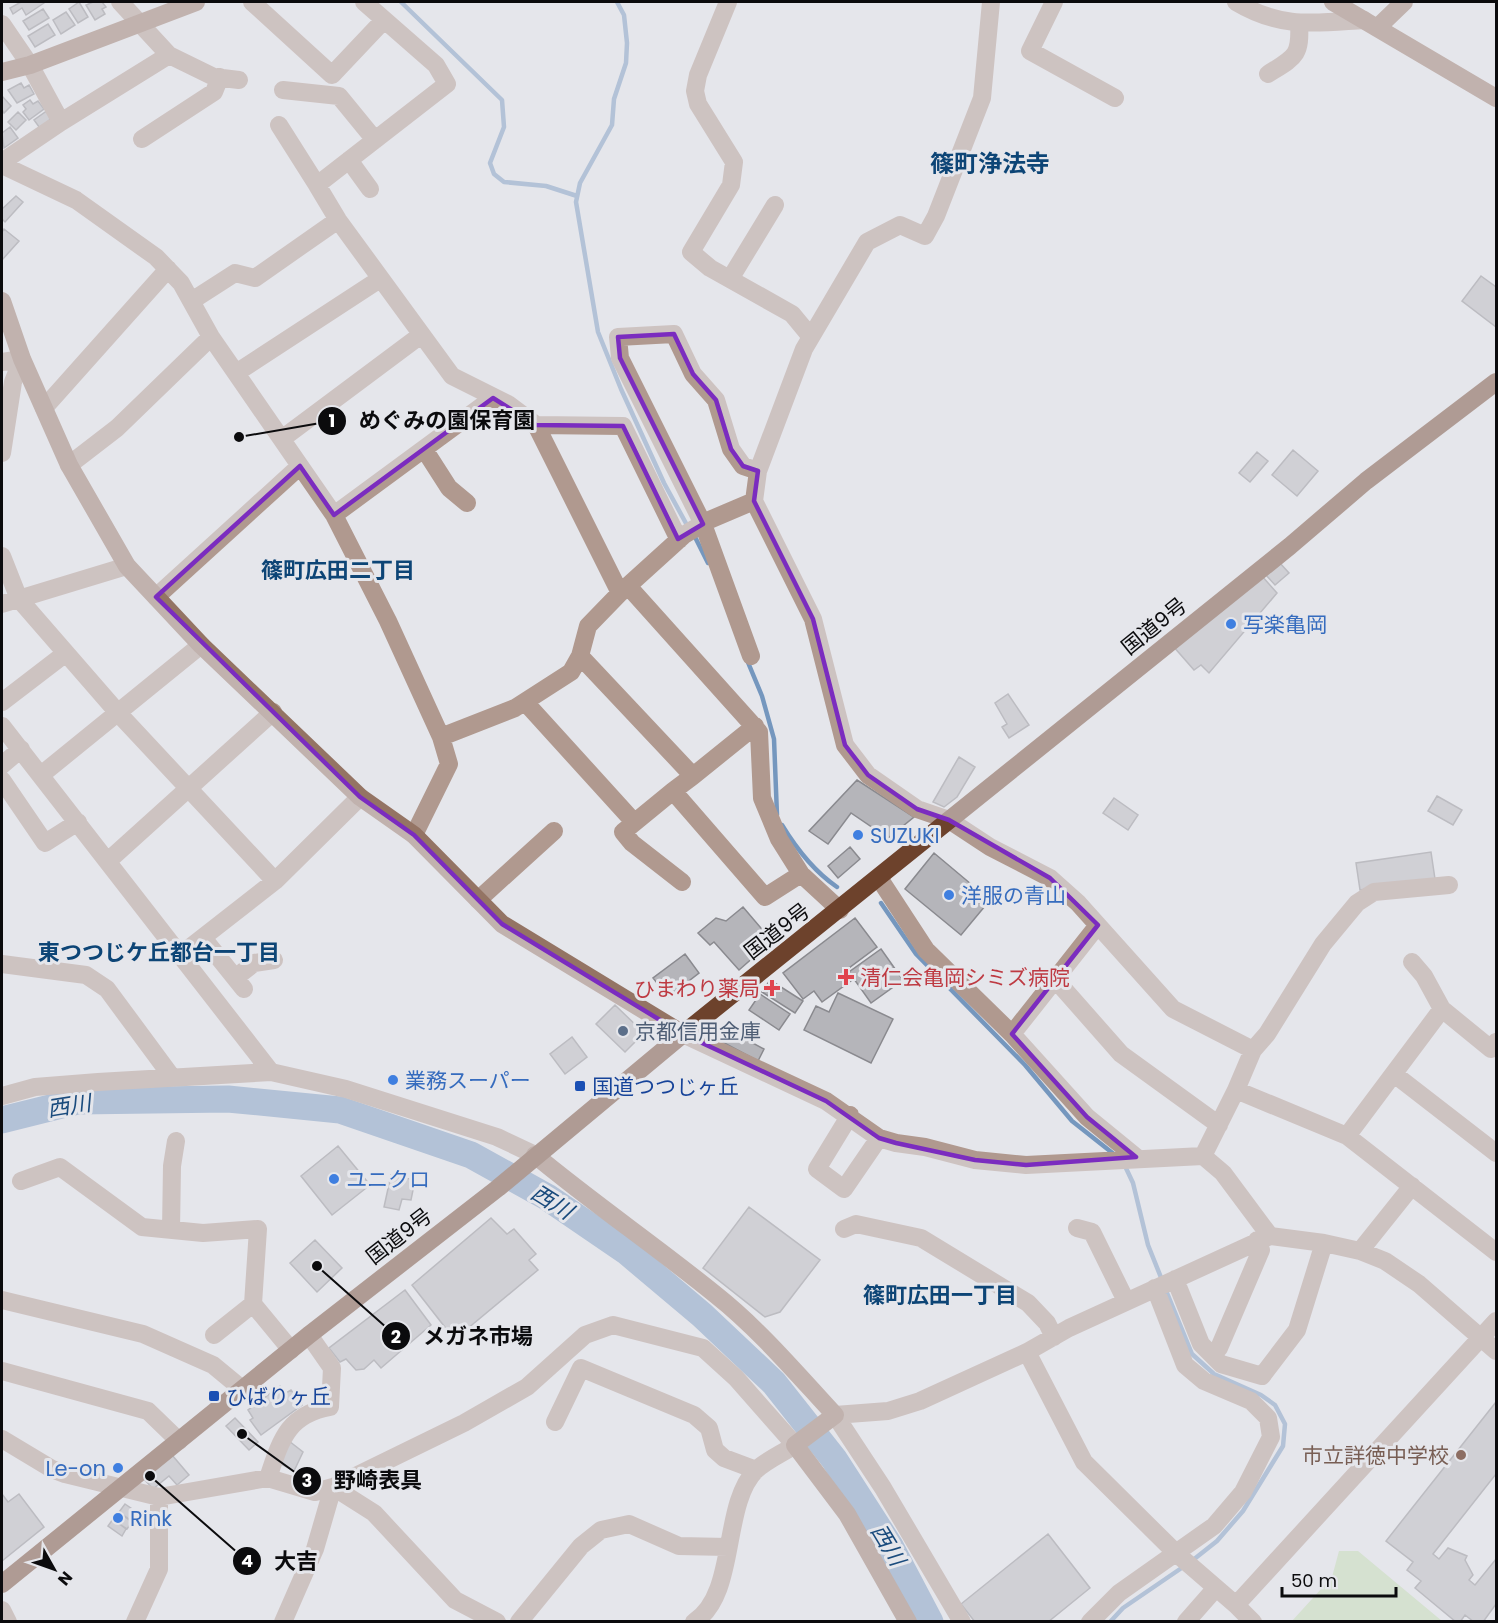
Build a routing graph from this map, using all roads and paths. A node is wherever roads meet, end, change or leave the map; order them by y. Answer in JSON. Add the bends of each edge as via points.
{"nodes":[{"id":1,"x":120,"y":2,"type":"edge"},
{"id":2,"x":196,"y":2,"type":"edge"},
{"id":3,"x":252,"y":2,"type":"edge"},
{"id":4,"x":364,"y":2,"type":"edge"},
{"id":5,"x":728,"y":2,"type":"edge"},
{"id":6,"x":991,"y":2,"type":"edge"},
{"id":7,"x":1054,"y":2,"type":"edge"},
{"id":8,"x":1236,"y":2,"type":"edge"},
{"id":9,"x":1333,"y":2,"type":"edge"},
{"id":10,"x":1404,"y":2,"type":"edge"},
{"id":11,"x":384,"y":20,"type":"junction"},
{"id":12,"x":142,"y":23,"type":"junction"},
{"id":13,"x":1299,"y":23,"type":"junction"},
{"id":14,"x":1371,"y":23,"type":"junction"},
{"id":15,"x":2,"y":24,"type":"edge"},
{"id":16,"x":169,"y":55,"type":"junction"},
{"id":17,"x":30,"y":65,"type":"junction"},
{"id":18,"x":2,"y":72,"type":"edge"},
{"id":19,"x":1268,"y":74,"type":"dead end"},
{"id":20,"x":220,"y":77,"type":"junction"},
{"id":21,"x":239,"y":81,"type":"dead end"},
{"id":22,"x":283,"y":90,"type":"dead end"},
{"id":23,"x":1115,"y":98,"type":"dead end"},
{"id":24,"x":1497,"y":98,"type":"edge"},
{"id":25,"x":61,"y":122,"type":"junction"},
{"id":26,"x":279,"y":125,"type":"dead end"},
{"id":27,"x":142,"y":139,"type":"dead end"},
{"id":28,"x":375,"y":140,"type":"junction"},
{"id":29,"x":350,"y":160,"type":"junction"},
{"id":30,"x":2,"y":163,"type":"edge"},
{"id":31,"x":317,"y":185,"type":"junction"},
{"id":32,"x":370,"y":189,"type":"dead end"},
{"id":33,"x":775,"y":205,"type":"dead end"},
{"id":34,"x":338,"y":220,"type":"junction"},
{"id":35,"x":168,"y":269,"type":"junction"},
{"id":36,"x":380,"y":279,"type":"junction"},
{"id":37,"x":730,"y":279,"type":"junction"},
{"id":38,"x":193,"y":300,"type":"junction"},
{"id":39,"x":2,"y":301,"type":"edge"},
{"id":40,"x":421,"y":335,"type":"junction"},
{"id":41,"x":211,"y":337,"type":"junction"},
{"id":42,"x":811,"y":337,"type":"junction"},
{"id":43,"x":22,"y":359,"type":"junction"},
{"id":44,"x":2,"y":362,"type":"edge"},
{"id":45,"x":236,"y":372,"type":"junction"},
{"id":46,"x":1497,"y":382,"type":"edge"},
{"id":47,"x":493,"y":398,"type":"junction"},
{"id":48,"x":44,"y":408,"type":"junction"},
{"id":49,"x":536,"y":426,"type":"junction"},
{"id":50,"x":283,"y":438,"type":"junction"},
{"id":51,"x":424,"y":449,"type":"junction"},
{"id":52,"x":2,"y":453,"type":"edge"},
{"id":53,"x":69,"y":465,"type":"junction"},
{"id":54,"x":300,"y":466,"type":"junction"},
{"id":55,"x":758,"y":471,"type":"junction"},
{"id":56,"x":754,"y":501,"type":"junction"},
{"id":57,"x":467,"y":503,"type":"dead end"},
{"id":58,"x":334,"y":515,"type":"junction"},
{"id":59,"x":703,"y":524,"type":"junction"},
{"id":60,"x":679,"y":540,"type":"junction"},
{"id":61,"x":2,"y":556,"type":"edge"},
{"id":62,"x":127,"y":566,"type":"junction"},
{"id":63,"x":624,"y":590,"type":"junction"},
{"id":64,"x":156,"y":597,"type":"junction"},
{"id":65,"x":10,"y":601,"type":"edge"},
{"id":66,"x":201,"y":645,"type":"junction"},
{"id":67,"x":66,"y":653,"type":"junction"},
{"id":68,"x":580,"y":656,"type":"junction"},
{"id":69,"x":751,"y":656,"type":"dead end"},
{"id":70,"x":2,"y":702,"type":"edge"},
{"id":71,"x":525,"y":702,"type":"junction"},
{"id":72,"x":273,"y":712,"type":"junction"},
{"id":73,"x":119,"y":714,"type":"junction"},
{"id":74,"x":2,"y":726,"type":"edge"},
{"id":75,"x":755,"y":726,"type":"junction"},
{"id":76,"x":441,"y":737,"type":"junction"},
{"id":77,"x":21,"y":748,"type":"junction"},
{"id":78,"x":2,"y":765,"type":"edge"},
{"id":79,"x":41,"y":775,"type":"junction"},
{"id":80,"x":693,"y":776,"type":"junction"},
{"id":81,"x":2,"y":780,"type":"edge"},
{"id":82,"x":187,"y":789,"type":"junction"},
{"id":83,"x":673,"y":791,"type":"junction"},
{"id":84,"x":360,"y":797,"type":"junction"},
{"id":85,"x":950,"y":820,"type":"junction"},
{"id":86,"x":78,"y":822,"type":"junction"},
{"id":87,"x":634,"y":822,"type":"junction"},
{"id":88,"x":554,"y":831,"type":"dead end"},
{"id":89,"x":414,"y":835,"type":"junction"},
{"id":90,"x":108,"y":861,"type":"junction"},
{"id":91,"x":801,"y":874,"type":"junction"},
{"id":92,"x":879,"y":878,"type":"junction"},
{"id":93,"x":275,"y":881,"type":"junction"},
{"id":94,"x":682,"y":882,"type":"dead end"},
{"id":95,"x":1449,"y":885,"type":"dead end"},
{"id":96,"x":478,"y":900,"type":"junction"},
{"id":97,"x":840,"y":910,"type":"junction"},
{"id":98,"x":1098,"y":925,"type":"junction"},
{"id":99,"x":203,"y":938,"type":"junction"},
{"id":100,"x":179,"y":956,"type":"junction"},
{"id":101,"x":274,"y":960,"type":"dead end"},
{"id":102,"x":1412,"y":962,"type":"dead end"},
{"id":103,"x":2,"y":964,"type":"edge"},
{"id":104,"x":1054,"y":978,"type":"junction"},
{"id":105,"x":1442,"y":1010,"type":"junction"},
{"id":106,"x":683,"y":1034,"type":"junction"},
{"id":107,"x":1011,"y":1034,"type":"junction"},
{"id":108,"x":1495,"y":1048,"type":"edge"},
{"id":109,"x":1253,"y":1050,"type":"junction"},
{"id":110,"x":271,"y":1071,"type":"junction"},
{"id":111,"x":1394,"y":1074,"type":"junction"},
{"id":112,"x":172,"y":1077,"type":"junction"},
{"id":113,"x":1236,"y":1090,"type":"junction"},
{"id":114,"x":2,"y":1096,"type":"edge"},
{"id":115,"x":850,"y":1115,"type":"junction"},
{"id":116,"x":1219,"y":1125,"type":"junction"},
{"id":117,"x":1347,"y":1136,"type":"junction"},
{"id":118,"x":879,"y":1138,"type":"junction"},
{"id":119,"x":176,"y":1142,"type":"dead end"},
{"id":120,"x":1497,"y":1153,"type":"edge"},
{"id":121,"x":1203,"y":1156,"type":"junction"},
{"id":122,"x":1136,"y":1157,"type":"junction"},
{"id":123,"x":530,"y":1160,"type":"junction"},
{"id":124,"x":21,"y":1181,"type":"dead end"},
{"id":125,"x":1412,"y":1186,"type":"junction"},
{"id":126,"x":1077,"y":1228,"type":"dead end"},
{"id":127,"x":844,"y":1229,"type":"dead end"},
{"id":128,"x":171,"y":1230,"type":"junction"},
{"id":129,"x":1263,"y":1238,"type":"junction"},
{"id":130,"x":1324,"y":1243,"type":"junction"},
{"id":131,"x":1360,"y":1251,"type":"junction"},
{"id":132,"x":1497,"y":1252,"type":"edge"},
{"id":133,"x":1175,"y":1279,"type":"junction"},
{"id":134,"x":1155,"y":1288,"type":"junction"},
{"id":135,"x":2,"y":1300,"type":"edge"},
{"id":136,"x":1126,"y":1301,"type":"junction"},
{"id":137,"x":253,"y":1304,"type":"junction"},
{"id":138,"x":1497,"y":1321,"type":"edge"},
{"id":139,"x":214,"y":1335,"type":"dead end"},
{"id":140,"x":309,"y":1335,"type":"junction"},
{"id":141,"x":1054,"y":1337,"type":"junction"},
{"id":142,"x":1482,"y":1338,"type":"junction"},
{"id":143,"x":291,"y":1350,"type":"junction"},
{"id":144,"x":1497,"y":1351,"type":"edge"},
{"id":145,"x":1027,"y":1352,"type":"junction"},
{"id":146,"x":1212,"y":1356,"type":"junction"},
{"id":147,"x":2,"y":1371,"type":"edge"},
{"id":148,"x":242,"y":1389,"type":"junction"},
{"id":149,"x":831,"y":1418,"type":"junction"},
{"id":150,"x":555,"y":1422,"type":"dead end"},
{"id":151,"x":2,"y":1439,"type":"edge"},
{"id":152,"x":179,"y":1441,"type":"junction"},
{"id":153,"x":799,"y":1442,"type":"junction"},
{"id":154,"x":756,"y":1470,"type":"junction"},
{"id":155,"x":268,"y":1478,"type":"junction"},
{"id":156,"x":122,"y":1487,"type":"junction"},
{"id":157,"x":333,"y":1487,"type":"junction"},
{"id":158,"x":159,"y":1497,"type":"junction"},
{"id":159,"x":728,"y":1547,"type":"junction"},
{"id":160,"x":1177,"y":1554,"type":"junction"},
{"id":161,"x":2,"y":1584,"type":"edge"},
{"id":162,"x":1215,"y":1589,"type":"junction"},
{"id":163,"x":1236,"y":1605,"type":"junction"},
{"id":164,"x":2,"y":1610,"type":"edge"},
{"id":165,"x":284,"y":1621,"type":"edge"},
{"id":166,"x":8,"y":1622,"type":"edge"},
{"id":167,"x":135,"y":1622,"type":"edge"},
{"id":168,"x":497,"y":1622,"type":"edge"},
{"id":169,"x":519,"y":1622,"type":"edge"},
{"id":170,"x":694,"y":1622,"type":"edge"},
{"id":171,"x":908,"y":1622,"type":"edge"},
{"id":172,"x":962,"y":1622,"type":"edge"},
{"id":173,"x":1090,"y":1622,"type":"edge"},
{"id":174,"x":1186,"y":1622,"type":"edge"},
{"id":175,"x":1253,"y":1622,"type":"edge"}],
"edges":[{"from":1,"to":12,"type":"street"},
{"from":2,"to":12,"type":"street"},
{"from":3,"to":11,"type":"street","via":[[332,75]]},
{"from":4,"to":11,"type":"street"},
{"from":5,"to":37,"type":"street","via":[[695,91],[698,104],[734,162],[731,185],[692,252]]},
{"from":6,"to":42,"type":"street","via":[[982,98],[936,216],[925,236],[900,225],[867,242]]},
{"from":7,"to":23,"type":"street","via":[[1030,51]]},
{"from":8,"to":13,"type":"street","via":[[1274,20]]},
{"from":9,"to":14,"type":"street"},
{"from":10,"to":14,"type":"street"},
{"from":11,"to":28,"type":"street","via":[[436,65],[447,84]]},
{"from":12,"to":16,"type":"street"},
{"from":12,"to":17,"type":"street"},
{"from":13,"to":14,"type":"street"},
{"from":13,"to":19,"type":"street","via":[[1301,44],[1295,57]]},
{"from":14,"to":24,"type":"street"},
{"from":15,"to":17,"type":"street"},
{"from":16,"to":20,"type":"street"},
{"from":16,"to":25,"type":"street"},
{"from":17,"to":18,"type":"street"},
{"from":17,"to":25,"type":"street"},
{"from":20,"to":21,"type":"street"},
{"from":20,"to":27,"type":"street","via":[[214,92]]},
{"from":22,"to":28,"type":"street","via":[[339,96]]},
{"from":25,"to":30,"type":"street"},
{"from":26,"to":31,"type":"street"},
{"from":28,"to":29,"type":"street"},
{"from":29,"to":31,"type":"street"},
{"from":29,"to":32,"type":"street"},
{"from":30,"to":35,"type":"street","via":[[76,200]]},
{"from":31,"to":34,"type":"street"},
{"from":33,"to":37,"type":"street"},
{"from":34,"to":36,"type":"street"},
{"from":34,"to":38,"type":"street","via":[[255,278],[235,273]]},
{"from":35,"to":38,"type":"street"},
{"from":35,"to":48,"type":"street"},
{"from":36,"to":40,"type":"street"},
{"from":36,"to":45,"type":"street"},
{"from":37,"to":42,"type":"street","via":[[792,314]]},
{"from":38,"to":41,"type":"street"},
{"from":39,"to":43,"type":"street"},
{"from":40,"to":47,"type":"street","via":[[452,376]]},
{"from":40,"to":50,"type":"street"},
{"from":41,"to":45,"type":"street"},
{"from":41,"to":53,"type":"street","via":[[117,428]]},
{"from":42,"to":55,"type":"street"},
{"from":43,"to":44,"type":"street"},
{"from":43,"to":48,"type":"street"},
{"from":43,"to":52,"type":"street","via":[[13,382]]},
{"from":45,"to":50,"type":"street"},
{"from":46,"to":85,"type":"highway","name":"国道9号","via":[[1366,481]]},
{"from":47,"to":49,"type":"street","via":[[508,404]]},
{"from":47,"to":51,"type":"street"},
{"from":48,"to":53,"type":"street"},
{"from":49,"to":60,"type":"street","via":[[623,426]]},
{"from":49,"to":63,"type":"street"},
{"from":50,"to":54,"type":"street"},
{"from":51,"to":57,"type":"street","via":[[449,488]]},
{"from":51,"to":58,"type":"street"},
{"from":53,"to":62,"type":"street"},
{"from":54,"to":58,"type":"street"},
{"from":54,"to":64,"type":"street"},
{"from":55,"to":56,"type":"street"},
{"from":55,"to":59,"type":"street","via":[[743,466],[731,449],[716,400],[693,374],[674,334],[618,337],[620,358]]},
{"from":56,"to":59,"type":"street"},
{"from":56,"to":85,"type":"street","via":[[813,619],[845,745],[868,775],[917,809]]},
{"from":58,"to":76,"type":"street"},
{"from":59,"to":60,"type":"street"},
{"from":59,"to":69,"type":"street"},
{"from":60,"to":63,"type":"street"},
{"from":61,"to":65,"type":"street"},
{"from":62,"to":64,"type":"street"},
{"from":62,"to":65,"type":"street"},
{"from":63,"to":68,"type":"street","via":[[588,626]]},
{"from":63,"to":75,"type":"street"},
{"from":64,"to":66,"type":"street"},
{"from":65,"to":67,"type":"street"},
{"from":66,"to":72,"type":"street"},
{"from":66,"to":73,"type":"street"},
{"from":67,"to":70,"type":"street"},
{"from":67,"to":73,"type":"street"},
{"from":68,"to":71,"type":"street","via":[[571,672]]},
{"from":68,"to":80,"type":"street"},
{"from":71,"to":76,"type":"street"},
{"from":71,"to":87,"type":"street"},
{"from":72,"to":82,"type":"street"},
{"from":72,"to":84,"type":"street"},
{"from":73,"to":79,"type":"street"},
{"from":73,"to":82,"type":"street"},
{"from":74,"to":77,"type":"street"},
{"from":75,"to":80,"type":"street"},
{"from":75,"to":91,"type":"street","via":[[759,732],[762,798],[779,839]]},
{"from":76,"to":89,"type":"street","via":[[448,764]]},
{"from":77,"to":78,"type":"street"},
{"from":77,"to":79,"type":"street"},
{"from":79,"to":86,"type":"street"},
{"from":80,"to":83,"type":"street"},
{"from":81,"to":86,"type":"street","via":[[45,843]]},
{"from":82,"to":90,"type":"street"},
{"from":82,"to":93,"type":"street"},
{"from":83,"to":87,"type":"street"},
{"from":83,"to":91,"type":"street","via":[[765,897]]},
{"from":84,"to":89,"type":"street"},
{"from":84,"to":93,"type":"street"},
{"from":85,"to":92,"type":"highway","name":"国道9号"},
{"from":85,"to":98,"type":"street","via":[[1050,879]]},
{"from":86,"to":90,"type":"street"},
{"from":87,"to":94,"type":"street","via":[[622,832]]},
{"from":88,"to":96,"type":"street"},
{"from":89,"to":96,"type":"street"},
{"from":90,"to":100,"type":"street"},
{"from":91,"to":97,"type":"street"},
{"from":92,"to":97,"type":"highway","name":"国道9号"},
{"from":92,"to":107,"type":"street","via":[[926,950]]},
{"from":93,"to":99,"type":"street"},
{"from":95,"to":109,"type":"street","via":[[1374,892],[1357,903],[1323,944]]},
{"from":96,"to":106,"type":"street","via":[[502,924]]},
{"from":97,"to":106,"type":"highway","name":"国道9号"},
{"from":98,"to":104,"type":"street"},
{"from":98,"to":109,"type":"street","via":[[1173,1009]]},
{"from":99,"to":100,"type":"street"},
{"from":99,"to":101,"type":"street","via":[[240,983],[254,963]]},
{"from":100,"to":110,"type":"street"},
{"from":102,"to":105,"type":"street"},
{"from":103,"to":112,"type":"street","via":[[86,975],[107,989]]},
{"from":104,"to":107,"type":"street"},
{"from":104,"to":116,"type":"street","via":[[1121,1054]]},
{"from":105,"to":108,"type":"street"},
{"from":105,"to":111,"type":"street"},
{"from":106,"to":115,"type":"street","via":[[771,1073]]},
{"from":106,"to":123,"type":"highway","name":"国道9号"},
{"from":107,"to":122,"type":"street","via":[[1087,1117]]},
{"from":109,"to":113,"type":"street"},
{"from":110,"to":112,"type":"street"},
{"from":110,"to":123,"type":"street","via":[[346,1089],[497,1137]]},
{"from":111,"to":117,"type":"street"},
{"from":111,"to":120,"type":"street"},
{"from":112,"to":114,"type":"street","via":[[35,1088]]},
{"from":113,"to":116,"type":"street"},
{"from":113,"to":117,"type":"street"},
{"from":115,"to":118,"type":"street"},
{"from":115,"to":118,"type":"street","via":[[817,1169],[844,1189]]},
{"from":116,"to":121,"type":"street"},
{"from":117,"to":125,"type":"street"},
{"from":118,"to":122,"type":"street","via":[[975,1160],[1026,1165]]},
{"from":119,"to":128,"type":"street"},
{"from":121,"to":122,"type":"street"},
{"from":121,"to":129,"type":"street","via":[[1223,1173]]},
{"from":123,"to":140,"type":"highway","name":"国道9号"},
{"from":123,"to":149,"type":"street","via":[[718,1296],[782,1357]]},
{"from":124,"to":128,"type":"street","via":[[60,1167],[142,1227]]},
{"from":125,"to":131,"type":"street"},
{"from":125,"to":132,"type":"street"},
{"from":126,"to":136,"type":"street","via":[[1092,1232]]},
{"from":127,"to":141,"type":"street","via":[[856,1224],[921,1238],[1028,1304],[1047,1323]]},
{"from":128,"to":137,"type":"street","via":[[203,1233],[258,1229]]},
{"from":129,"to":130,"type":"street"},
{"from":129,"to":133,"type":"street"},
{"from":129,"to":146,"type":"street","via":[[1220,1348]]},
{"from":130,"to":131,"type":"street"},
{"from":130,"to":146,"type":"street","via":[[1297,1330],[1262,1376],[1221,1364]]},
{"from":131,"to":142,"type":"street","via":[[1398,1269]]},
{"from":133,"to":134,"type":"street"},
{"from":133,"to":146,"type":"street","via":[[1201,1344]]},
{"from":134,"to":136,"type":"street"},
{"from":134,"to":160,"type":"street","via":[[1185,1365],[1204,1381],[1251,1401],[1268,1418],[1271,1437],[1243,1492],[1214,1526]]},
{"from":135,"to":148,"type":"street","via":[[143,1334],[213,1365]]},
{"from":136,"to":141,"type":"street"},
{"from":137,"to":139,"type":"street"},
{"from":137,"to":143,"type":"street"},
{"from":138,"to":142,"type":"street"},
{"from":140,"to":143,"type":"highway","name":"国道9号"},
{"from":140,"to":155,"type":"street","via":[[332,1368],[330,1407],[313,1410],[293,1422],[278,1448]]},
{"from":141,"to":145,"type":"street"},
{"from":142,"to":144,"type":"street"},
{"from":142,"to":163,"type":"street"},
{"from":143,"to":148,"type":"highway","name":"国道9号"},
{"from":145,"to":149,"type":"street","via":[[920,1401],[888,1411]]},
{"from":145,"to":160,"type":"street","via":[[1084,1462]]},
{"from":147,"to":152,"type":"street","via":[[148,1411]]},
{"from":148,"to":152,"type":"highway","name":"国道9号"},
{"from":149,"to":153,"type":"street"},
{"from":149,"to":172,"type":"street","via":[[883,1488]]},
{"from":150,"to":154,"type":"street","via":[[581,1368],[694,1415],[709,1428],[715,1450],[724,1458]]},
{"from":151,"to":156,"type":"street","via":[[52,1469]]},
{"from":152,"to":156,"type":"highway","name":"国道9号"},
{"from":153,"to":154,"type":"street"},
{"from":153,"to":157,"type":"street","via":[[703,1348],[613,1325],[585,1335],[527,1387],[464,1424]]},
{"from":153,"to":171,"type":"street","via":[[847,1514]]},
{"from":154,"to":159,"type":"street","via":[[744,1490]]},
{"from":155,"to":157,"type":"street","via":[[315,1491]]},
{"from":155,"to":158,"type":"street"},
{"from":156,"to":158,"type":"street"},
{"from":156,"to":161,"type":"highway","name":"国道9号"},
{"from":157,"to":165,"type":"street","via":[[315,1549]]},
{"from":157,"to":168,"type":"street","via":[[374,1513],[455,1600]]},
{"from":158,"to":167,"type":"street","via":[[159,1569]]},
{"from":159,"to":169,"type":"street","via":[[679,1546],[629,1524],[601,1530],[581,1546]]},
{"from":159,"to":170,"type":"street","via":[[715,1595]]},
{"from":160,"to":162,"type":"street"},
{"from":160,"to":173,"type":"street","via":[[1119,1593]]},
{"from":162,"to":163,"type":"street"},
{"from":162,"to":174,"type":"street"},
{"from":163,"to":175,"type":"street"},
{"from":164,"to":166,"type":"street"}]}
